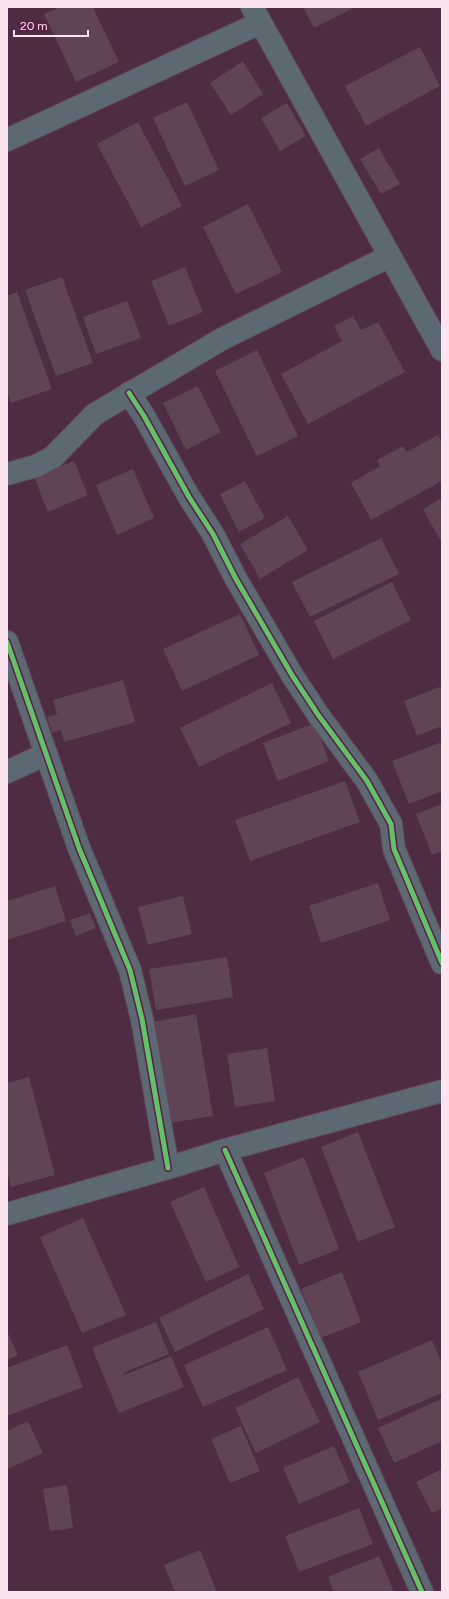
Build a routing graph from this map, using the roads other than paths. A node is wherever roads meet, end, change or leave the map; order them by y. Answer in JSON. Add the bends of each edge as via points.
{"nodes":[{"id":1,"x":256,"y":15,"type":"edge"},
{"id":2,"x":7,"y":140,"type":"edge"},
{"id":3,"x":390,"y":256,"type":"junction"},
{"id":4,"x":442,"y":350,"type":"edge"},
{"id":5,"x":129,"y":393,"type":"junction"},
{"id":6,"x":7,"y":474,"type":"edge"},
{"id":7,"x":7,"y":642,"type":"edge"},
{"id":8,"x":46,"y":754,"type":"junction"},
{"id":9,"x":7,"y":772,"type":"edge"},
{"id":10,"x":442,"y":963,"type":"edge"},
{"id":11,"x":442,"y":1091,"type":"edge"},
{"id":12,"x":225,"y":1150,"type":"junction"},
{"id":13,"x":168,"y":1168,"type":"junction"},
{"id":14,"x":7,"y":1214,"type":"edge"},
{"id":15,"x":422,"y":1592,"type":"edge"}],
"edges":[{"from":1,"to":2,"type":"street"},
{"from":1,"to":3,"type":"street"},
{"from":3,"to":4,"type":"street"},
{"from":3,"to":5,"type":"street","via":[[222,339]]},
{"from":5,"to":6,"type":"street","via":[[95,414],[53,457],[36,466]]},
{"from":5,"to":10,"type":"street","via":[[188,497],[214,534],[236,579],[292,675],[367,781],[391,824],[394,849]]},
{"from":7,"to":8,"type":"street"},
{"from":8,"to":9,"type":"street"},
{"from":8,"to":13,"type":"street","via":[[79,848],[130,970],[142,1020]]},
{"from":11,"to":12,"type":"street"},
{"from":12,"to":13,"type":"street"},
{"from":12,"to":15,"type":"street"},
{"from":13,"to":14,"type":"street"}]}
